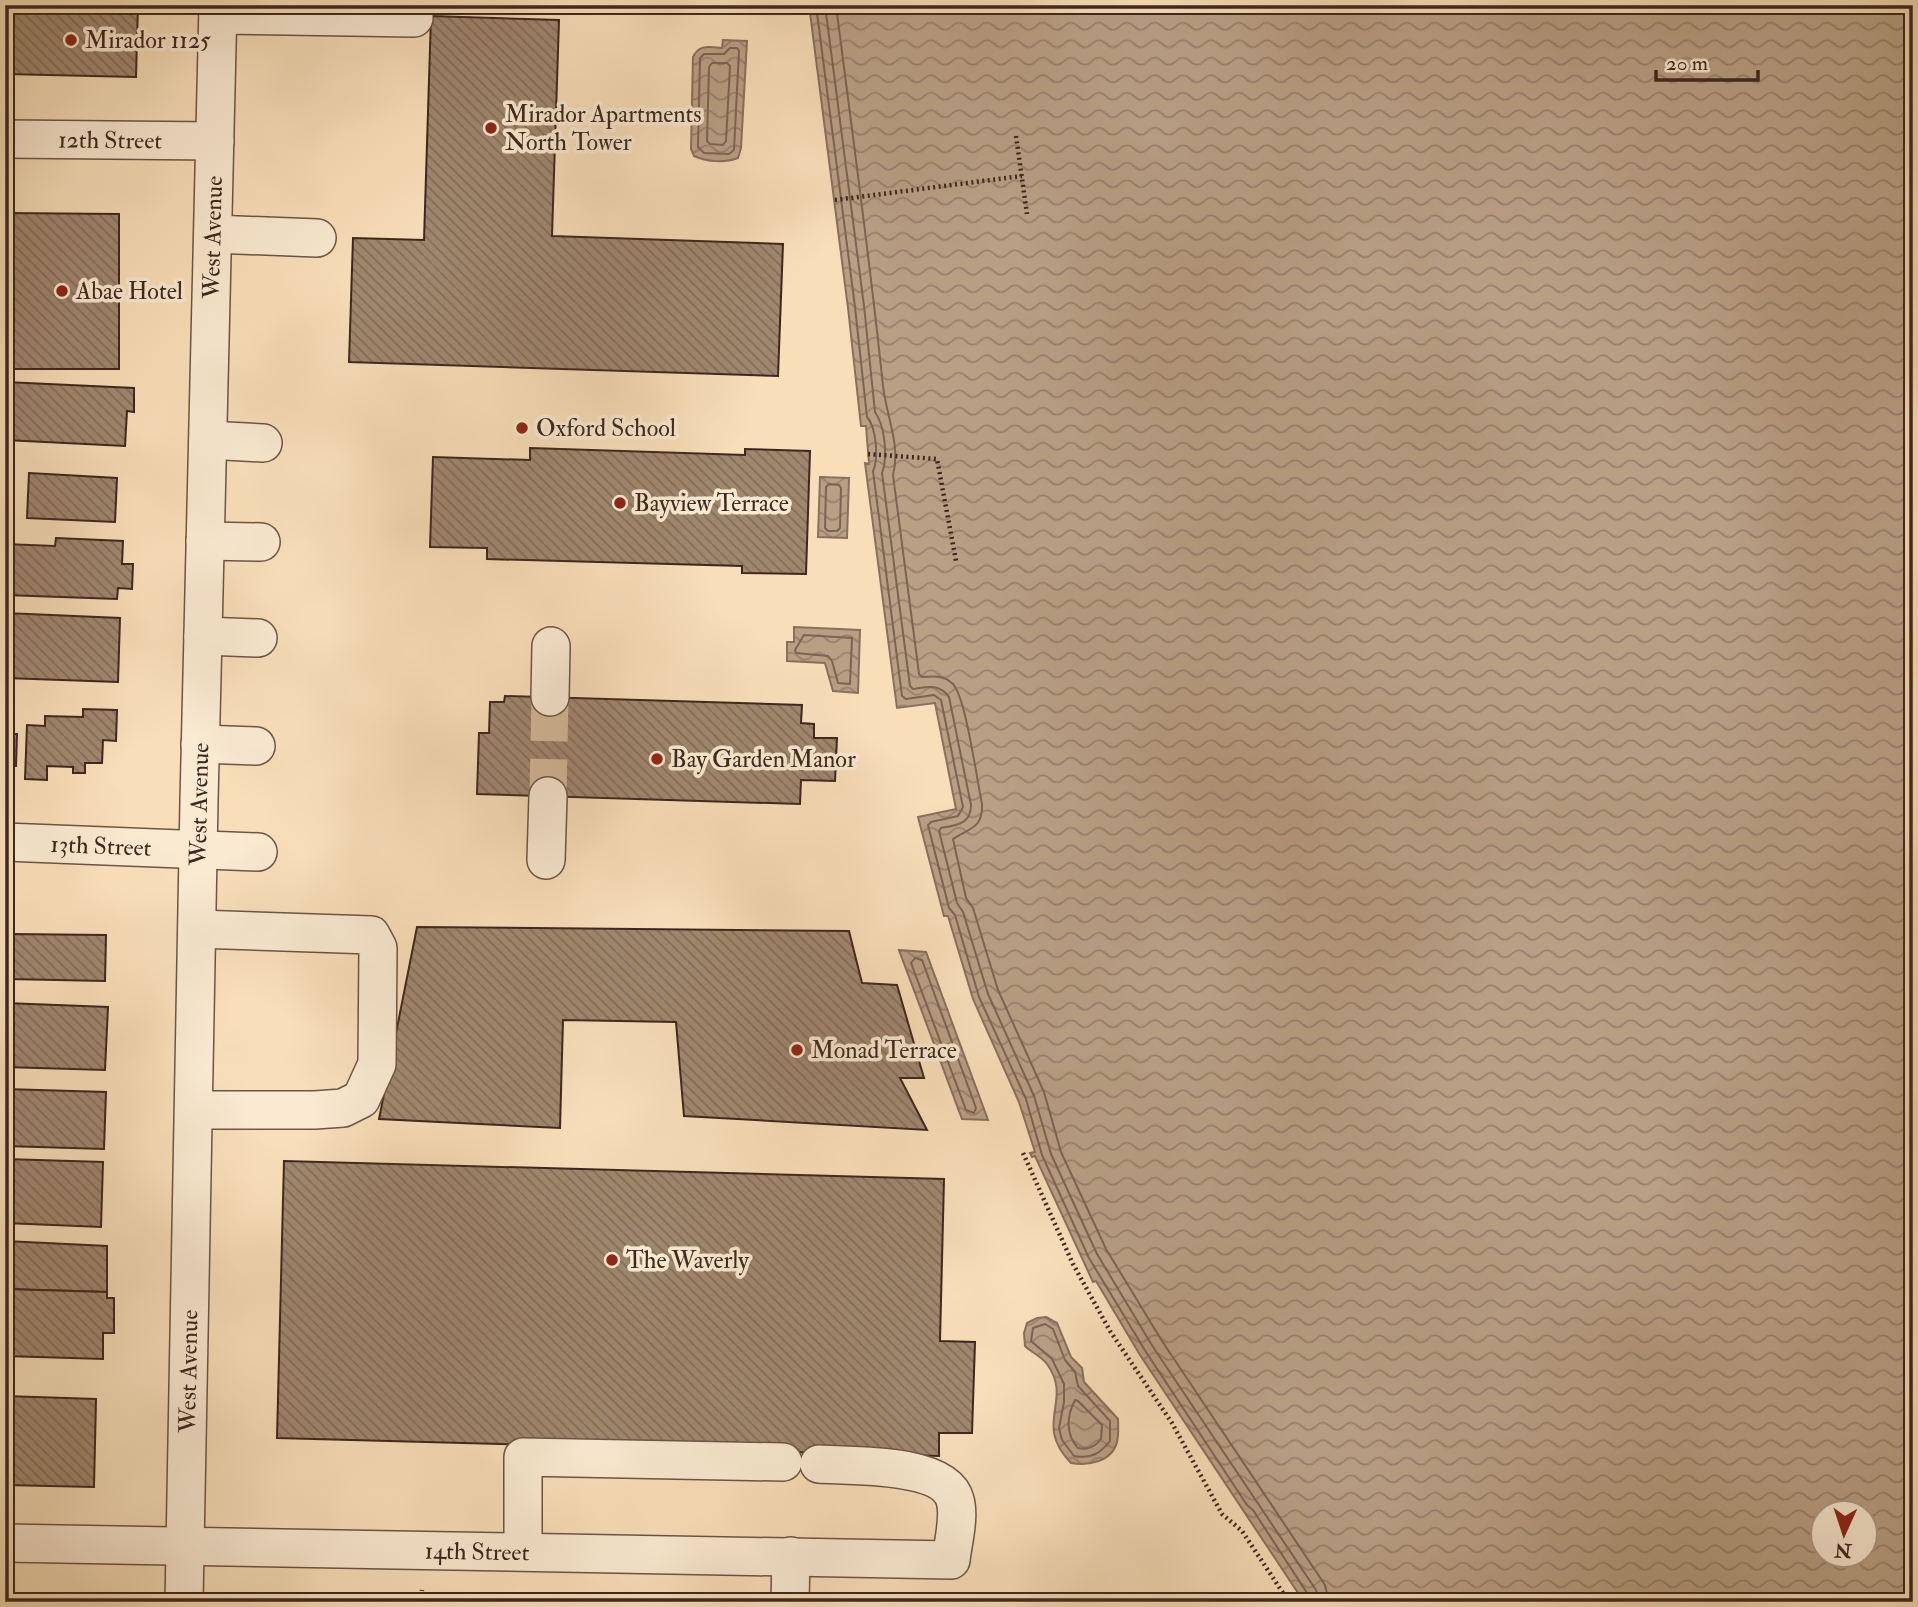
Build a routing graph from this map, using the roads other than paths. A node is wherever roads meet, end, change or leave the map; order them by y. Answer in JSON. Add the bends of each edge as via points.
{"nodes":[{"id":1,"x":218,"y":10,"type":"edge"},
{"id":2,"x":414,"y":18,"type":"dead end"},
{"id":3,"x":5,"y":139,"type":"edge"},
{"id":4,"x":215,"y":141,"type":"junction"},
{"id":5,"x":213,"y":234,"type":"junction"},
{"id":6,"x":317,"y":238,"type":"dead end"},
{"id":7,"x":208,"y":440,"type":"junction"},
{"id":8,"x":263,"y":443,"type":"dead end"},
{"id":9,"x":205,"y":541,"type":"junction"},
{"id":10,"x":261,"y":542,"type":"dead end"},
{"id":11,"x":203,"y":636,"type":"junction"},
{"id":12,"x":258,"y":638,"type":"dead end"},
{"id":13,"x":551,"y":646,"type":"dead end"},
{"id":14,"x":550,"y":697,"type":"tunnel mouth"},
{"id":15,"x":200,"y":744,"type":"junction"},
{"id":16,"x":256,"y":746,"type":"dead end"},
{"id":17,"x":548,"y":796,"type":"tunnel mouth"},
{"id":18,"x":5,"y":842,"type":"edge"},
{"id":19,"x":198,"y":849,"type":"junction"},
{"id":20,"x":258,"y":852,"type":"dead end"},
{"id":21,"x":546,"y":860,"type":"dead end"},
{"id":22,"x":197,"y":929,"type":"junction"},
{"id":23,"x":194,"y":1110,"type":"junction"},
{"id":24,"x":783,"y":1462,"type":"dead end"},
{"id":25,"x":819,"y":1464,"type":"dead end"},
{"id":26,"x":5,"y":1543,"type":"edge"},
{"id":27,"x":187,"y":1546,"type":"junction"},
{"id":28,"x":523,"y":1551,"type":"junction"},
{"id":29,"x":791,"y":1556,"type":"junction"},
{"id":30,"x":184,"y":1602,"type":"edge"},
{"id":31,"x":790,"y":1602,"type":"edge"}],
"edges":[{"from":1,"to":2,"type":"street","via":[[326,18]]},
{"from":1,"to":4,"type":"street","name":"West Avenue"},
{"from":3,"to":4,"type":"street","name":"12th Street"},
{"from":4,"to":5,"type":"street","name":"West Avenue"},
{"from":5,"to":6,"type":"street"},
{"from":5,"to":7,"type":"street","name":"West Avenue"},
{"from":7,"to":8,"type":"street"},
{"from":7,"to":9,"type":"street","name":"West Avenue"},
{"from":9,"to":10,"type":"street"},
{"from":9,"to":11,"type":"street","name":"West Avenue"},
{"from":11,"to":12,"type":"street"},
{"from":11,"to":15,"type":"street","name":"West Avenue"},
{"from":13,"to":14,"type":"street"},
{"from":15,"to":16,"type":"street"},
{"from":15,"to":19,"type":"street","name":"West Avenue"},
{"from":17,"to":21,"type":"street"},
{"from":18,"to":19,"type":"street","name":"13th Street"},
{"from":19,"to":20,"type":"street","name":"13th Street"},
{"from":19,"to":22,"type":"street","name":"West Avenue"},
{"from":22,"to":23,"type":"street","name":"West Avenue"},
{"from":22,"to":23,"type":"street","via":[[372,935],[379,948],[377,1065],[361,1099],[343,1108]]},
{"from":23,"to":27,"type":"street","name":"West Avenue"},
{"from":24,"to":28,"type":"street","via":[[523,1450]]},
{"from":25,"to":29,"type":"street","name":"14th Street","via":[[884,1467],[932,1476],[948,1486],[955,1500],[956,1519],[951,1560]]},
{"from":26,"to":27,"type":"street","name":"14th Street"},
{"from":27,"to":28,"type":"street","name":"14th Street"},
{"from":27,"to":30,"type":"street","name":"West Avenue"},
{"from":28,"to":29,"type":"street","name":"14th Street"},
{"from":29,"to":31,"type":"street"}]}
